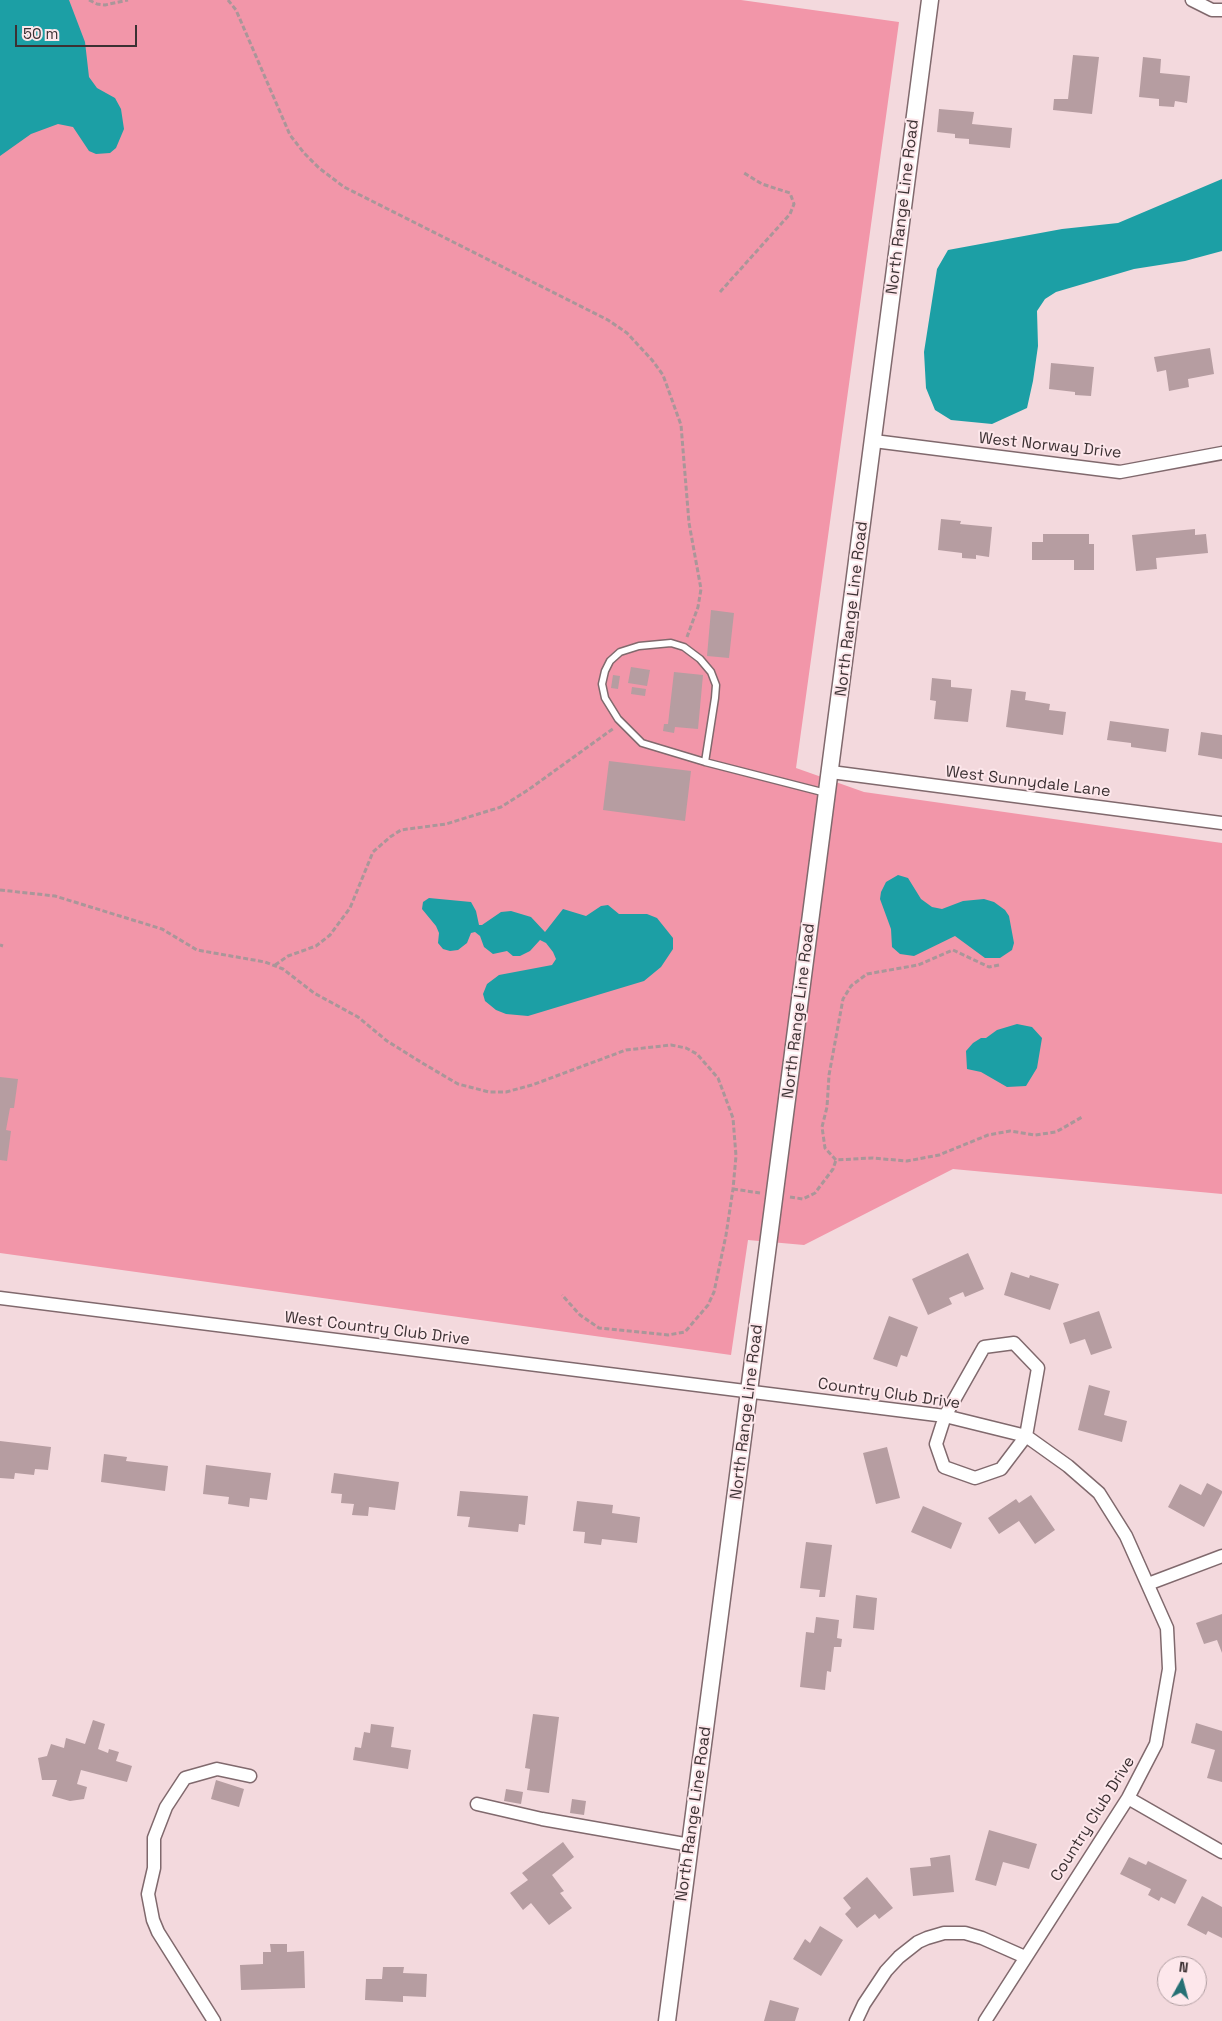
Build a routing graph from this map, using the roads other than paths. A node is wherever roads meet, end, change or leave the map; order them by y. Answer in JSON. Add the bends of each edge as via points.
{"nodes":[{"id":1,"x":930,"y":0,"type":"edge"},
{"id":2,"x":1192,"y":0,"type":"edge"},
{"id":3,"x":1222,"y":10,"type":"edge"},
{"id":4,"x":874,"y":441,"type":"junction"},
{"id":5,"x":1222,"y":453,"type":"edge"},
{"id":6,"x":705,"y":762,"type":"junction"},
{"id":7,"x":830,"y":772,"type":"junction"},
{"id":8,"x":828,"y":794,"type":"junction"},
{"id":9,"x":1222,"y":823,"type":"edge"},
{"id":10,"x":0,"y":1298,"type":"edge"},
{"id":11,"x":750,"y":1393,"type":"junction"},
{"id":12,"x":945,"y":1416,"type":"junction"},
{"id":13,"x":1026,"y":1436,"type":"junction"},
{"id":14,"x":1222,"y":1556,"type":"edge"},
{"id":15,"x":1148,"y":1584,"type":"junction"},
{"id":16,"x":250,"y":1776,"type":"dead end"},
{"id":17,"x":1128,"y":1798,"type":"junction"},
{"id":18,"x":477,"y":1804,"type":"dead end"},
{"id":19,"x":690,"y":1845,"type":"junction"},
{"id":20,"x":1222,"y":1852,"type":"edge"},
{"id":21,"x":1025,"y":1957,"type":"junction"},
{"id":22,"x":214,"y":2021,"type":"edge"},
{"id":23,"x":667,"y":2021,"type":"edge"},
{"id":24,"x":856,"y":2021,"type":"edge"},
{"id":25,"x":984,"y":2021,"type":"edge"}],
"edges":[{"from":1,"to":4,"type":"street","name":"North Range Line Road"},
{"from":2,"to":3,"type":"street","via":[[1212,10]]},
{"from":4,"to":5,"type":"street","name":"West Norway Drive","via":[[1120,472]]},
{"from":4,"to":7,"type":"street","name":"North Range Line Road"},
{"from":6,"to":6,"type":"lane","via":[[642,743],[621,722],[605,698],[602,684],[610,661],[620,652],[639,646],[670,644],[684,647],[711,672],[716,684]]},
{"from":6,"to":8,"type":"lane"},
{"from":7,"to":8,"type":"street","name":"North Range Line Road"},
{"from":7,"to":9,"type":"street","name":"West Sunnydale Lane"},
{"from":8,"to":11,"type":"street","name":"North Range Line Road"},
{"from":10,"to":11,"type":"street","name":"West Country Club Drive"},
{"from":11,"to":12,"type":"street","name":"Country Club Drive"},
{"from":11,"to":19,"type":"street","name":"North Range Line Road"},
{"from":12,"to":13,"type":"street","name":"Country Club Drive"},
{"from":12,"to":13,"type":"street","via":[[936,1444],[944,1467],[975,1478],[1001,1469]]},
{"from":12,"to":13,"type":"street","via":[[984,1347],[1014,1342],[1038,1368]]},
{"from":13,"to":15,"type":"street","name":"Country Club Drive","via":[[1099,1493],[1126,1536]]},
{"from":14,"to":15,"type":"street"},
{"from":15,"to":17,"type":"street","name":"Country Club Drive","via":[[1167,1628],[1169,1669],[1156,1744]]},
{"from":16,"to":22,"type":"street","via":[[217,1769],[185,1778],[166,1807],[154,1838],[154,1868],[148,1894],[153,1920]]},
{"from":17,"to":20,"type":"street"},
{"from":17,"to":21,"type":"street","name":"Country Club Drive"},
{"from":18,"to":19,"type":"street"},
{"from":19,"to":23,"type":"street","name":"North Range Line Road"},
{"from":21,"to":24,"type":"street","via":[[965,1933],[944,1933],[927,1938],[905,1952],[886,1971]]},
{"from":21,"to":25,"type":"street","name":"Country Club Drive"}]}
